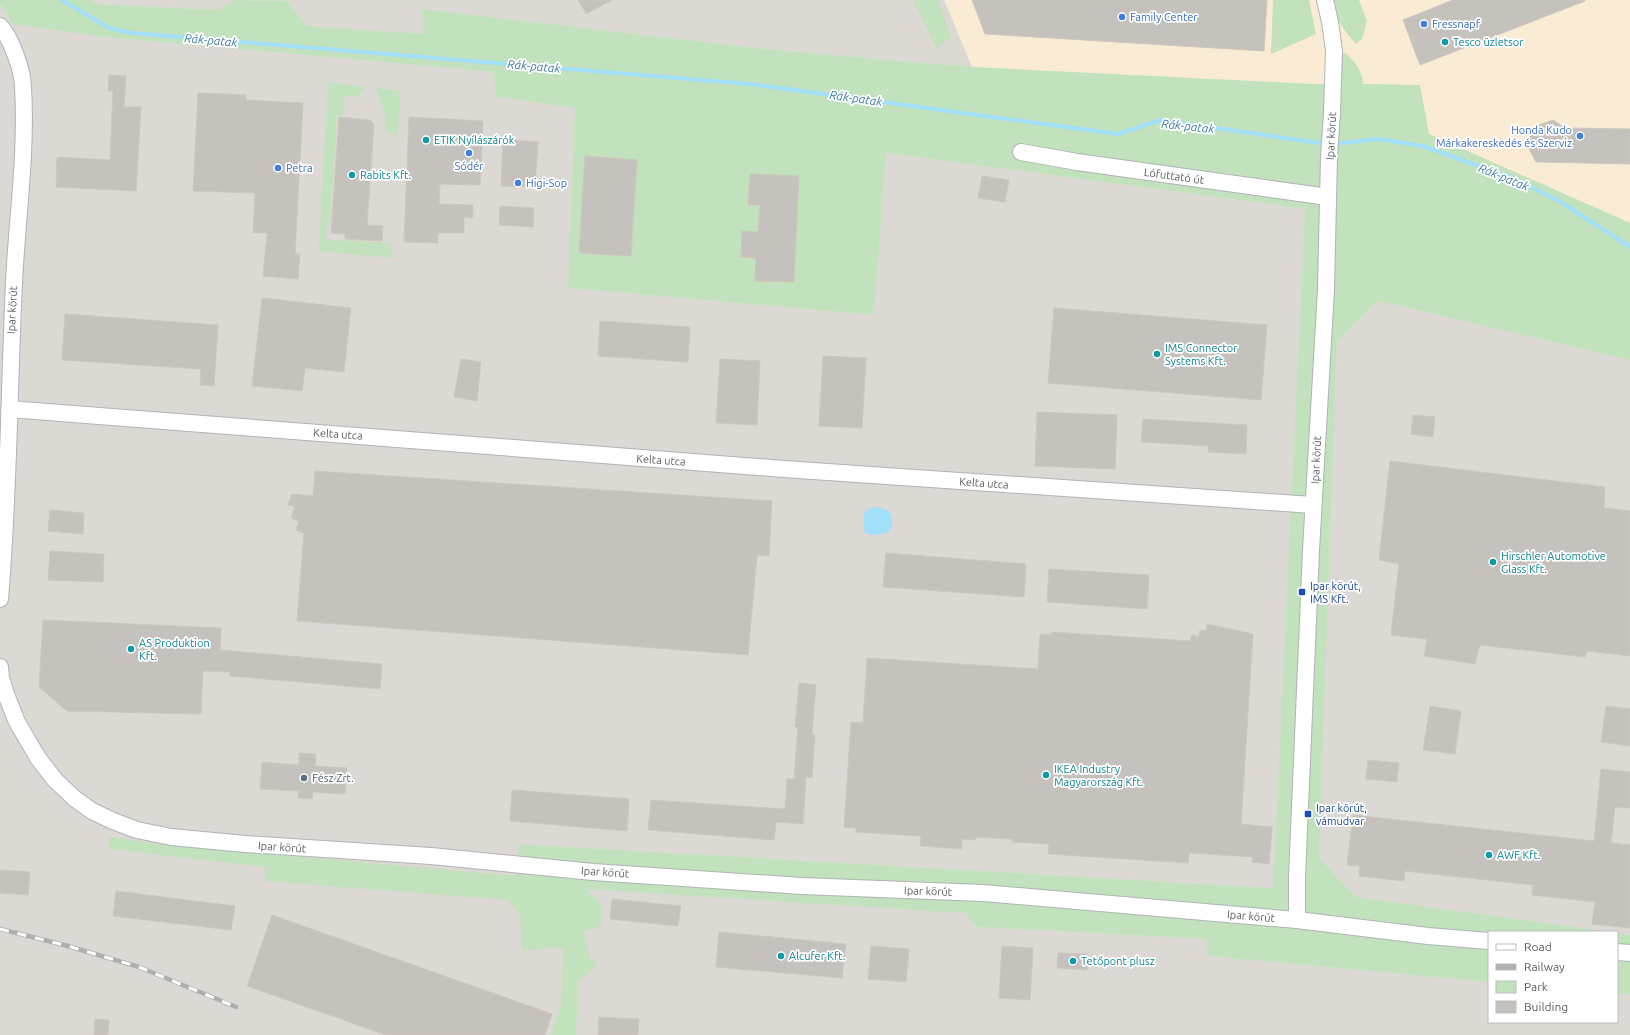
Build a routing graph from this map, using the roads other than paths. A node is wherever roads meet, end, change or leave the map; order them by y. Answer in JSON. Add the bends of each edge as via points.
{"nodes":[{"id":1,"x":1325,"y":0,"type":"edge"},
{"id":2,"x":0,"y":26,"type":"edge"},
{"id":3,"x":1021,"y":152,"type":"dead end"},
{"id":4,"x":1328,"y":197,"type":"junction"},
{"id":5,"x":9,"y":409,"type":"junction"},
{"id":6,"x":1313,"y":505,"type":"junction"},
{"id":7,"x":0,"y":599,"type":"edge"},
{"id":8,"x":0,"y":667,"type":"edge"},
{"id":9,"x":1297,"y":920,"type":"junction"},
{"id":10,"x":1488,"y":941,"type":"edge"},
{"id":11,"x":1618,"y":952,"type":"edge"},
{"id":12,"x":1630,"y":953,"type":"edge"}],
"edges":[{"from":1,"to":4,"type":"street","name":"Ipar körút","via":[[1334,50]]},
{"from":2,"to":5,"type":"street","name":"Ipar körút","via":[[17,61],[24,85]]},
{"from":3,"to":4,"type":"street","name":"Lófuttató út"},
{"from":4,"to":6,"type":"street","name":"Ipar körút","via":[[1326,289]]},
{"from":5,"to":6,"type":"street","name":"Kelta utca","via":[[784,469]]},
{"from":5,"to":7,"type":"street","name":"Ipar körút"},
{"from":6,"to":9,"type":"street","name":"Ipar körút"},
{"from":8,"to":9,"type":"street","name":"Ipar körút","via":[[3,684],[17,722],[38,758],[55,780],[92,811],[113,821],[137,830],[177,838],[431,856],[593,872],[802,886],[983,893]]},
{"from":9,"to":10,"type":"street","name":"Ipar körút"},
{"from":11,"to":12,"type":"street"}]}
